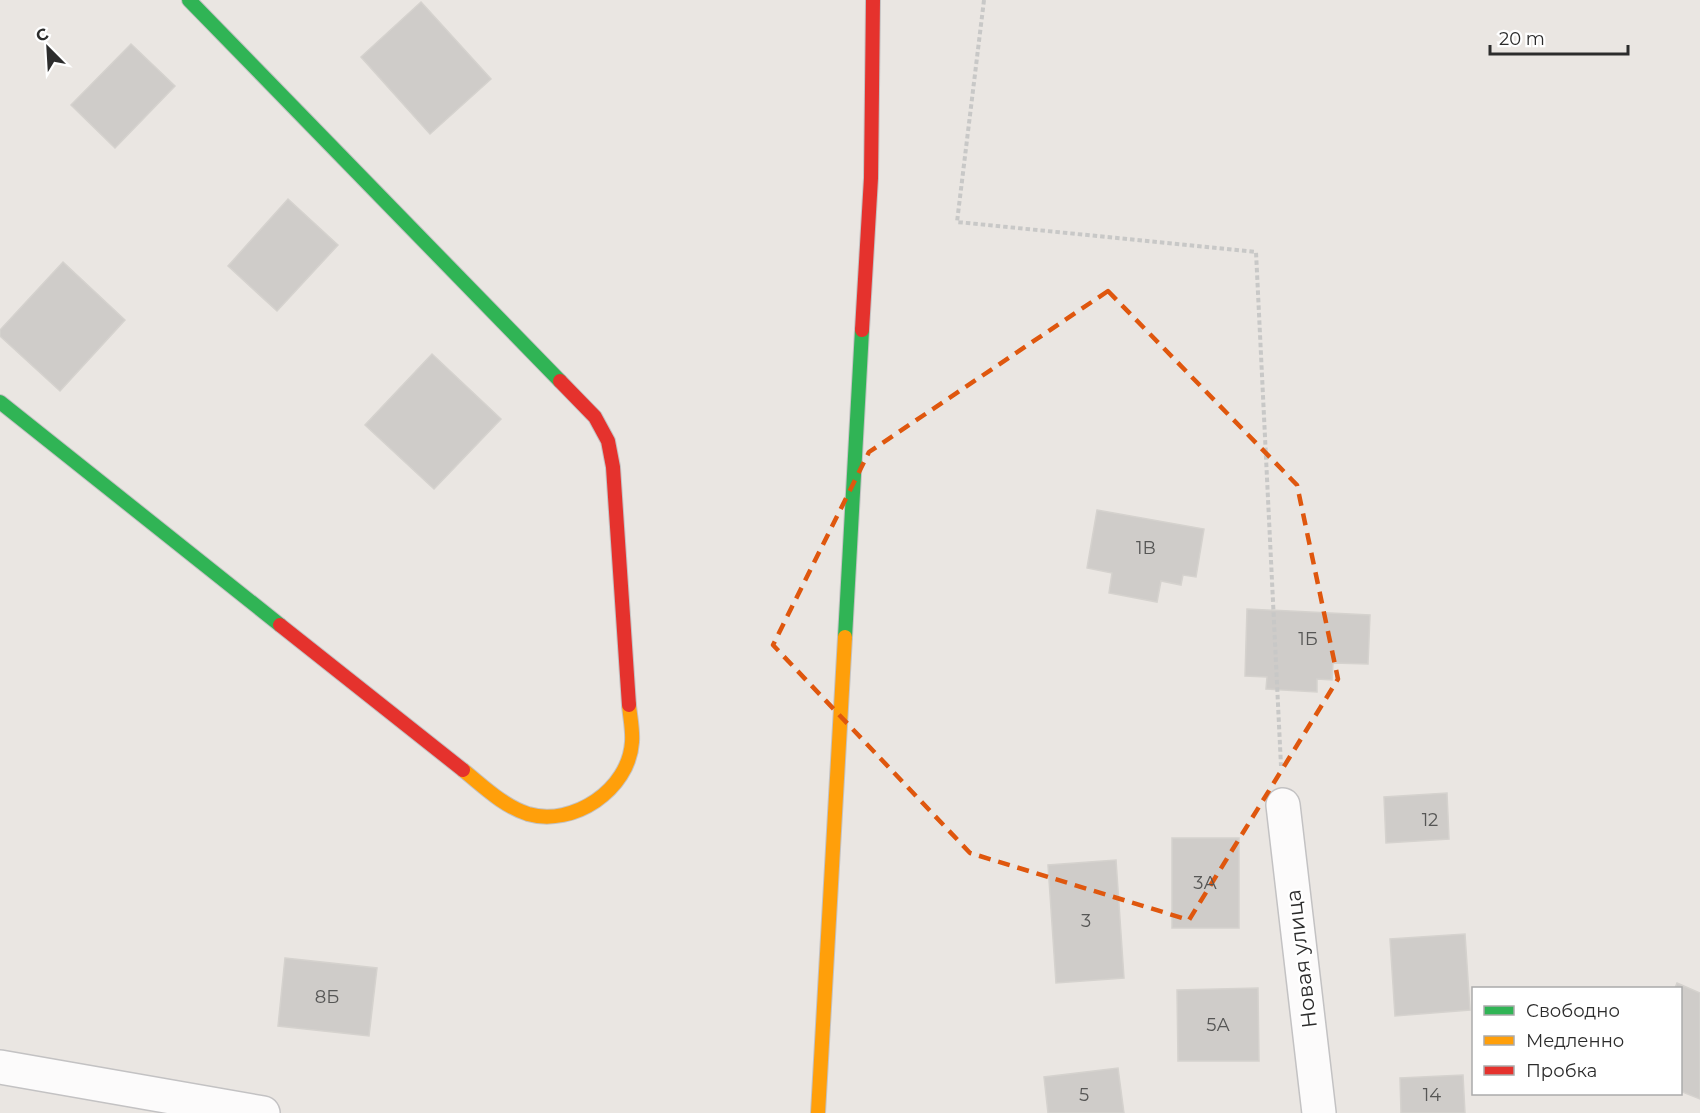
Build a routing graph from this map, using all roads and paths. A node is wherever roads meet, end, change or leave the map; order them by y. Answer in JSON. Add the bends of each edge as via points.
{"nodes":[{"id":1,"x":189,"y":0,"type":"edge"},
{"id":2,"x":873,"y":0,"type":"edge"},
{"id":3,"x":984,"y":0,"type":"edge"},
{"id":4,"x":0,"y":402,"type":"edge"},
{"id":5,"x":1283,"y":805,"type":"joint"},
{"id":6,"x":0,"y":1067,"type":"edge"},
{"id":7,"x":263,"y":1113,"type":"edge"},
{"id":8,"x":818,"y":1113,"type":"edge"},
{"id":9,"x":1319,"y":1113,"type":"edge"}],
"edges":[{"from":1,"to":4,"type":"street","via":[[595,417],[608,441],[613,467],[632,743],[624,769],[608,791],[586,807],[561,815],[534,815],[508,806]]},
{"from":2,"to":8,"type":"street","via":[[871,178]]},
{"from":3,"to":5,"type":"path","via":[[957,222],[1256,252]]},
{"from":5,"to":9,"type":"street","name":"Новая улица"},
{"from":6,"to":7,"type":"street"}]}
